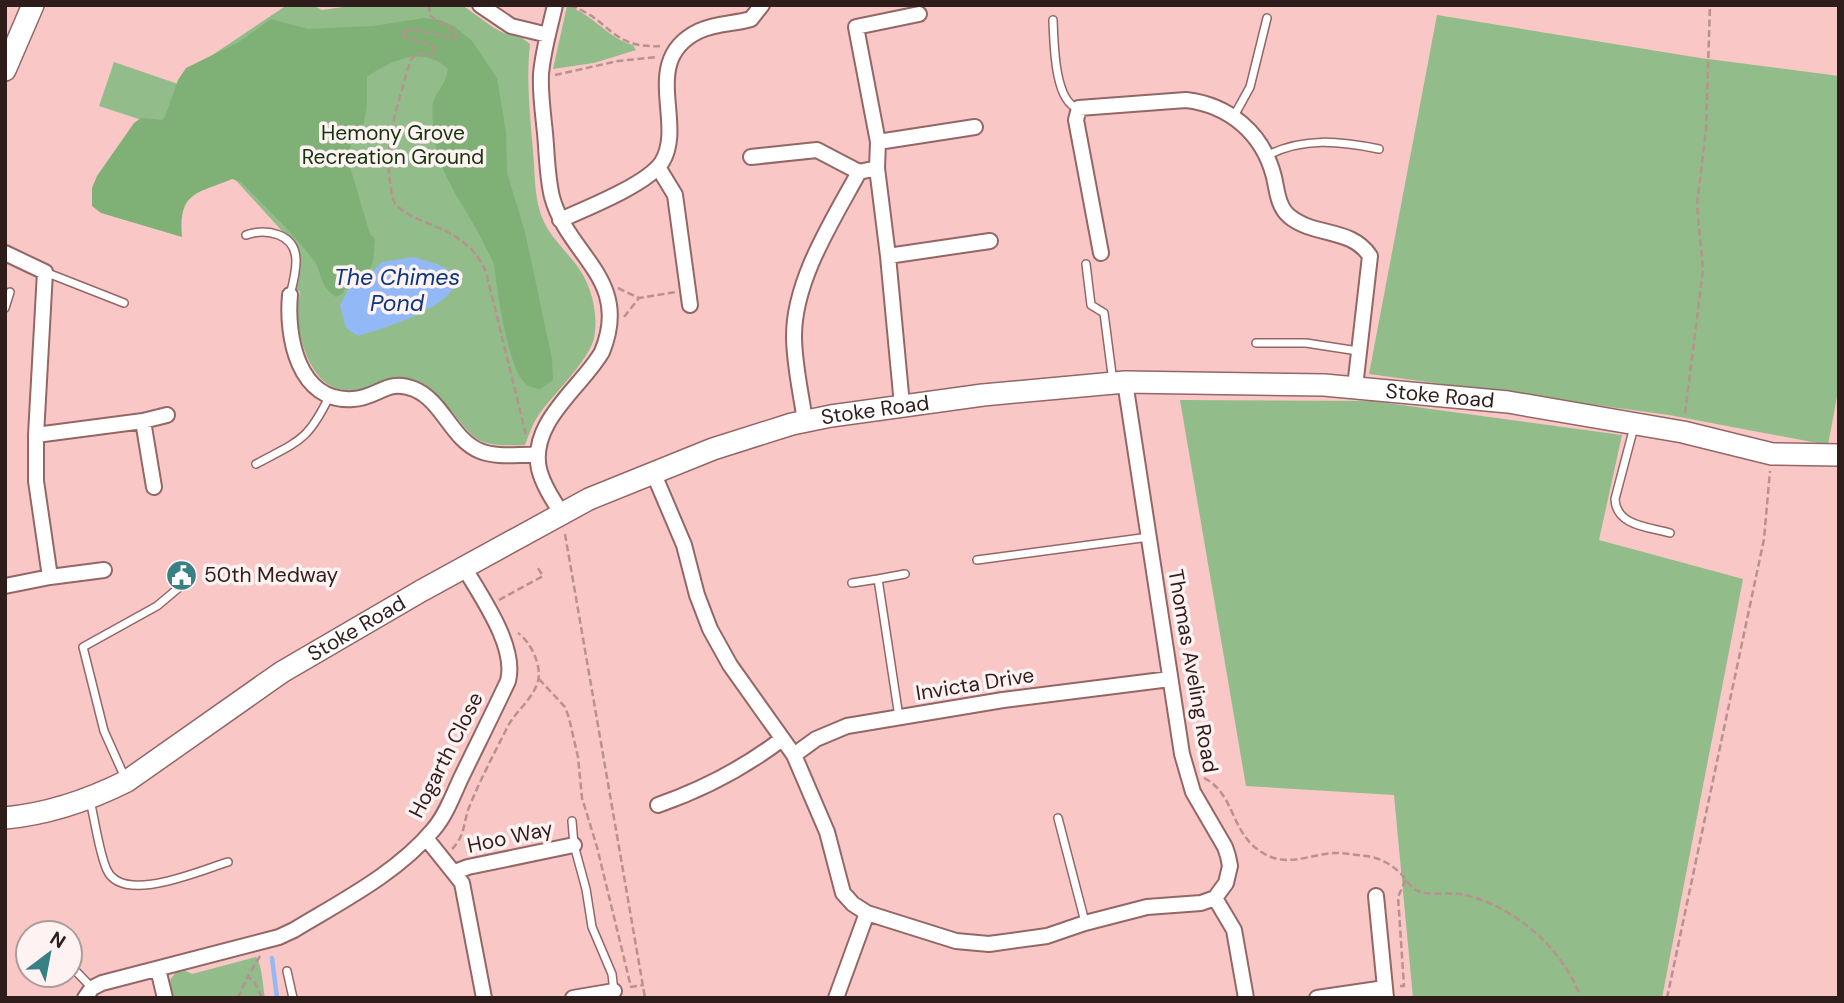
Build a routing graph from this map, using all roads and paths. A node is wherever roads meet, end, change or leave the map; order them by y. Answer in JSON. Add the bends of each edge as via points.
{"nodes":[{"id":1,"x":33,"y":5,"type":"edge"},
{"id":2,"x":429,"y":5,"type":"edge"},
{"id":3,"x":480,"y":5,"type":"edge"},
{"id":4,"x":555,"y":5,"type":"edge"},
{"id":5,"x":567,"y":5,"type":"edge"},
{"id":6,"x":762,"y":5,"type":"edge"},
{"id":7,"x":1710,"y":5,"type":"edge"},
{"id":8,"x":919,"y":14,"type":"dead end"},
{"id":9,"x":1267,"y":18,"type":"dead end"},
{"id":10,"x":1052,"y":20,"type":"dead end"},
{"id":11,"x":548,"y":35,"type":"junction"},
{"id":12,"x":677,"y":51,"type":"junction"},
{"id":13,"x":5,"y":69,"type":"edge"},
{"id":14,"x":541,"y":78,"type":"junction"},
{"id":15,"x":1079,"y":108,"type":"junction"},
{"id":16,"x":1234,"y":116,"type":"junction"},
{"id":17,"x":975,"y":128,"type":"dead end"},
{"id":18,"x":877,"y":142,"type":"junction"},
{"id":19,"x":1379,"y":149,"type":"dead end"},
{"id":20,"x":1266,"y":156,"type":"junction"},
{"id":21,"x":751,"y":157,"type":"dead end"},
{"id":22,"x":658,"y":167,"type":"junction"},
{"id":23,"x":877,"y":168,"type":"junction"},
{"id":24,"x":859,"y":172,"type":"junction"},
{"id":25,"x":560,"y":220,"type":"junction"},
{"id":26,"x":246,"y":235,"type":"dead end"},
{"id":27,"x":990,"y":241,"type":"dead end"},
{"id":28,"x":1101,"y":253,"type":"dead end"},
{"id":29,"x":5,"y":254,"type":"edge"},
{"id":30,"x":888,"y":256,"type":"junction"},
{"id":31,"x":1086,"y":264,"type":"dead end"},
{"id":32,"x":45,"y":272,"type":"junction"},
{"id":33,"x":600,"y":278,"type":"junction"},
{"id":34,"x":10,"y":292,"type":"dead end"},
{"id":35,"x":290,"y":295,"type":"joint"},
{"id":36,"x":689,"y":298,"type":"joint"},
{"id":37,"x":124,"y":303,"type":"dead end"},
{"id":38,"x":5,"y":308,"type":"edge"},
{"id":39,"x":1256,"y":342,"type":"dead end"},
{"id":40,"x":1358,"y":351,"type":"junction"},
{"id":41,"x":1119,"y":383,"type":"junction"},
{"id":42,"x":1355,"y":387,"type":"junction"},
{"id":43,"x":330,"y":395,"type":"junction"},
{"id":44,"x":902,"y":405,"type":"junction"},
{"id":45,"x":167,"y":415,"type":"dead end"},
{"id":46,"x":143,"y":421,"type":"junction"},
{"id":47,"x":805,"y":421,"type":"junction"},
{"id":48,"x":1634,"y":423,"type":"junction"},
{"id":49,"x":1683,"y":432,"type":"junction"},
{"id":50,"x":36,"y":435,"type":"junction"},
{"id":51,"x":1772,"y":454,"type":"junction"},
{"id":52,"x":534,"y":455,"type":"junction"},
{"id":53,"x":1839,"y":455,"type":"edge"},
{"id":54,"x":256,"y":464,"type":"dead end"},
{"id":55,"x":653,"y":472,"type":"junction"},
{"id":56,"x":154,"y":486,"type":"dead end"},
{"id":57,"x":562,"y":514,"type":"junction"},
{"id":58,"x":1670,"y":533,"type":"dead end"},
{"id":59,"x":1149,"y":537,"type":"junction"},
{"id":60,"x":977,"y":560,"type":"dead end"},
{"id":61,"x":536,"y":565,"type":"dead end"},
{"id":62,"x":464,"y":567,"type":"junction"},
{"id":63,"x":104,"y":570,"type":"dead end"},
{"id":64,"x":905,"y":574,"type":"dead end"},
{"id":65,"x":50,"y":577,"type":"junction"},
{"id":66,"x":878,"y":579,"type":"junction"},
{"id":67,"x":188,"y":580,"type":"dead end"},
{"id":68,"x":852,"y":583,"type":"dead end"},
{"id":69,"x":5,"y":586,"type":"edge"},
{"id":70,"x":486,"y":607,"type":"junction"},
{"id":71,"x":538,"y":679,"type":"dead end"},
{"id":72,"x":1170,"y":679,"type":"junction"},
{"id":73,"x":899,"y":717,"type":"junction"},
{"id":74,"x":782,"y":739,"type":"junction"},
{"id":75,"x":794,"y":755,"type":"junction"},
{"id":76,"x":1188,"y":776,"type":"junction"},
{"id":77,"x":127,"y":781,"type":"junction"},
{"id":78,"x":89,"y":798,"type":"junction"},
{"id":79,"x":658,"y":805,"type":"dead end"},
{"id":80,"x":5,"y":818,"type":"edge"},
{"id":81,"x":1058,"y":818,"type":"dead end"},
{"id":82,"x":572,"y":821,"type":"dead end"},
{"id":83,"x":426,"y":838,"type":"junction"},
{"id":84,"x":574,"y":845,"type":"junction"},
{"id":85,"x":228,"y":862,"type":"dead end"},
{"id":86,"x":455,"y":872,"type":"junction"},
{"id":87,"x":1406,"y":879,"type":"junction"},
{"id":88,"x":1376,"y":896,"type":"dead end"},
{"id":89,"x":1214,"y":898,"type":"junction"},
{"id":90,"x":867,"y":913,"type":"junction"},
{"id":91,"x":1086,"y":923,"type":"junction"},
{"id":92,"x":279,"y":937,"type":"junction"},
{"id":93,"x":158,"y":969,"type":"junction"},
{"id":94,"x":287,"y":971,"type":"dead end"},
{"id":95,"x":248,"y":976,"type":"junction"},
{"id":96,"x":631,"y":987,"type":"dead end"},
{"id":97,"x":89,"y":993,"type":"edge"},
{"id":98,"x":1385,"y":993,"type":"edge"},
{"id":99,"x":614,"y":994,"type":"edge"},
{"id":100,"x":165,"y":998,"type":"edge"},
{"id":101,"x":238,"y":998,"type":"edge"},
{"id":102,"x":262,"y":998,"type":"edge"},
{"id":103,"x":293,"y":998,"type":"edge"},
{"id":104,"x":484,"y":998,"type":"edge"},
{"id":105,"x":573,"y":998,"type":"edge"},
{"id":106,"x":645,"y":998,"type":"edge"},
{"id":107,"x":836,"y":998,"type":"edge"},
{"id":108,"x":1246,"y":998,"type":"edge"},
{"id":109,"x":1318,"y":998,"type":"edge"},
{"id":110,"x":1581,"y":998,"type":"edge"},
{"id":111,"x":1667,"y":998,"type":"edge"}],
"edges":[{"from":1,"to":13,"type":"street"},
{"from":2,"to":52,"type":"path","via":[[430,16],[457,35],[410,29],[401,34],[424,41],[436,52],[417,53],[410,61],[387,154],[391,190],[402,209],[450,234],[481,258]]},
{"from":3,"to":11,"type":"street","via":[[511,26]]},
{"from":4,"to":11,"type":"street"},
{"from":5,"to":12,"type":"path","via":[[637,46]]},
{"from":6,"to":12,"type":"street","via":[[751,19],[703,29]]},
{"from":7,"to":49,"type":"path","via":[[1706,130],[1697,204],[1703,270]]},
{"from":8,"to":18,"type":"street","via":[[856,27]]},
{"from":9,"to":16,"type":"lane","via":[[1250,87]]},
{"from":10,"to":15,"type":"lane","via":[[1063,96]]},
{"from":11,"to":14,"type":"street"},
{"from":12,"to":14,"type":"path"},
{"from":12,"to":22,"type":"street","via":[[666,85],[670,142]]},
{"from":14,"to":25,"type":"street","via":[[551,192]]},
{"from":15,"to":16,"type":"street","via":[[1186,100],[1214,105]]},
{"from":15,"to":28,"type":"street","via":[[1076,120]]},
{"from":16,"to":20,"type":"street"},
{"from":17,"to":18,"type":"street"},
{"from":18,"to":23,"type":"street"},
{"from":19,"to":20,"type":"lane","via":[[1327,141],[1282,148]]},
{"from":20,"to":40,"type":"street","via":[[1286,214],[1306,226],[1354,239],[1370,256]]},
{"from":21,"to":24,"type":"street","via":[[817,150]]},
{"from":22,"to":25,"type":"street","via":[[638,182]]},
{"from":22,"to":36,"type":"street","via":[[675,195]]},
{"from":23,"to":24,"type":"street"},
{"from":23,"to":30,"type":"street"},
{"from":24,"to":47,"type":"street","via":[[808,272],[797,312],[795,356]]},
{"from":25,"to":33,"type":"street"},
{"from":26,"to":35,"type":"lane","via":[[270,231],[291,246],[296,263]]},
{"from":27,"to":30,"type":"street"},
{"from":29,"to":32,"type":"street"},
{"from":30,"to":44,"type":"street"},
{"from":31,"to":41,"type":"lane","via":[[1091,306],[1104,313]]},
{"from":32,"to":37,"type":"lane"},
{"from":32,"to":50,"type":"street"},
{"from":33,"to":36,"type":"path","via":[[639,298]]},
{"from":33,"to":52,"type":"street","via":[[608,302],[607,340],[548,424]]},
{"from":34,"to":38,"type":"lane"},
{"from":35,"to":43,"type":"street","via":[[290,329],[299,365]]},
{"from":39,"to":40,"type":"lane"},
{"from":40,"to":42,"type":"street"},
{"from":41,"to":42,"type":"street","name":"Stoke Road"},
{"from":41,"to":44,"type":"street","name":"Stoke Road"},
{"from":41,"to":59,"type":"street","name":"Thomas Aveling Road"},
{"from":42,"to":48,"type":"street","name":"Stoke Road","via":[[1508,402]]},
{"from":43,"to":52,"type":"street","via":[[354,399],[385,386],[412,388],[429,398],[473,447],[504,456]]},
{"from":43,"to":54,"type":"lane","via":[[307,435]]},
{"from":44,"to":47,"type":"street","name":"Stoke Road"},
{"from":45,"to":46,"type":"street"},
{"from":46,"to":50,"type":"street"},
{"from":46,"to":56,"type":"street"},
{"from":47,"to":55,"type":"street","name":"Stoke Road"},
{"from":48,"to":49,"type":"street","name":"Stoke Road"},
{"from":48,"to":58,"type":"lane","via":[[1615,508],[1624,519]]},
{"from":49,"to":51,"type":"street","name":"Stoke Road"},
{"from":50,"to":65,"type":"street","via":[[36,481]]},
{"from":51,"to":53,"type":"street","name":"Stoke Road"},
{"from":51,"to":111,"type":"path","via":[[1765,539]]},
{"from":52,"to":57,"type":"street"},
{"from":55,"to":57,"type":"street","name":"Stoke Road"},
{"from":55,"to":74,"type":"street","via":[[684,545],[710,629],[730,666]]},
{"from":57,"to":62,"type":"street","name":"Stoke Road"},
{"from":57,"to":106,"type":"path"},
{"from":59,"to":60,"type":"lane"},
{"from":59,"to":72,"type":"street","name":"Thomas Aveling Road"},
{"from":61,"to":70,"type":"path","via":[[542,576]]},
{"from":62,"to":70,"type":"street","name":"Hogarth Close"},
{"from":62,"to":77,"type":"street","name":"Stoke Road","via":[[282,672]]},
{"from":63,"to":65,"type":"street"},
{"from":64,"to":66,"type":"lane"},
{"from":65,"to":69,"type":"street"},
{"from":66,"to":68,"type":"lane"},
{"from":66,"to":73,"type":"lane"},
{"from":67,"to":77,"type":"lane","via":[[157,606],[83,647],[104,731]]},
{"from":70,"to":83,"type":"street","name":"Hogarth Close","via":[[508,651],[509,678],[441,818]]},
{"from":71,"to":96,"type":"path","via":[[565,707],[569,718],[582,799]]},
{"from":72,"to":73,"type":"street","name":"Invicta Drive"},
{"from":72,"to":76,"type":"street","name":"Thomas Aveling Road"},
{"from":73,"to":75,"type":"street","name":"Invicta Drive","via":[[832,730]]},
{"from":74,"to":75,"type":"street"},
{"from":74,"to":79,"type":"street","via":[[708,786]]},
{"from":75,"to":90,"type":"street","via":[[827,832],[844,893]]},
{"from":76,"to":87,"type":"path","via":[[1197,772],[1199,778],[1213,784],[1225,797],[1244,836],[1270,857],[1368,856],[1388,863]]},
{"from":76,"to":89,"type":"street","name":"Thomas Aveling Road","via":[[1228,856],[1226,883]]},
{"from":77,"to":78,"type":"street","name":"Stoke Road"},
{"from":78,"to":80,"type":"street","name":"Stoke Road"},
{"from":78,"to":85,"type":"lane","via":[[107,872],[118,881],[141,887]]},
{"from":81,"to":91,"type":"lane"},
{"from":82,"to":84,"type":"lane"},
{"from":83,"to":86,"type":"street"},
{"from":83,"to":92,"type":"street","name":"Hogarth Close","via":[[358,891]]},
{"from":84,"to":86,"type":"street","name":"Hoo Way"},
{"from":84,"to":99,"type":"lane","via":[[592,927],[612,974]]},
{"from":86,"to":104,"type":"street","via":[[465,893]]},
{"from":87,"to":98,"type":"path","via":[[1398,897],[1404,986]]},
{"from":87,"to":110,"type":"path","via":[[1421,892],[1460,894],[1501,909],[1523,923],[1565,966]]},
{"from":88,"to":98,"type":"street"},
{"from":89,"to":91,"type":"street","via":[[1147,907]]},
{"from":89,"to":108,"type":"street","via":[[1234,930]]},
{"from":90,"to":91,"type":"street","via":[[973,944],[1029,940]]},
{"from":90,"to":107,"type":"street"},
{"from":92,"to":93,"type":"street","name":"Hogarth Close"},
{"from":92,"to":95,"type":"path","via":[[281,945],[264,951]]},
{"from":93,"to":97,"type":"street","name":"Hogarth Close","via":[[118,978]]},
{"from":93,"to":100,"type":"street"},
{"from":94,"to":103,"type":"lane"},
{"from":95,"to":101,"type":"path"},
{"from":95,"to":102,"type":"path"},
{"from":98,"to":109,"type":"street"},
{"from":99,"to":105,"type":"street"}]}
